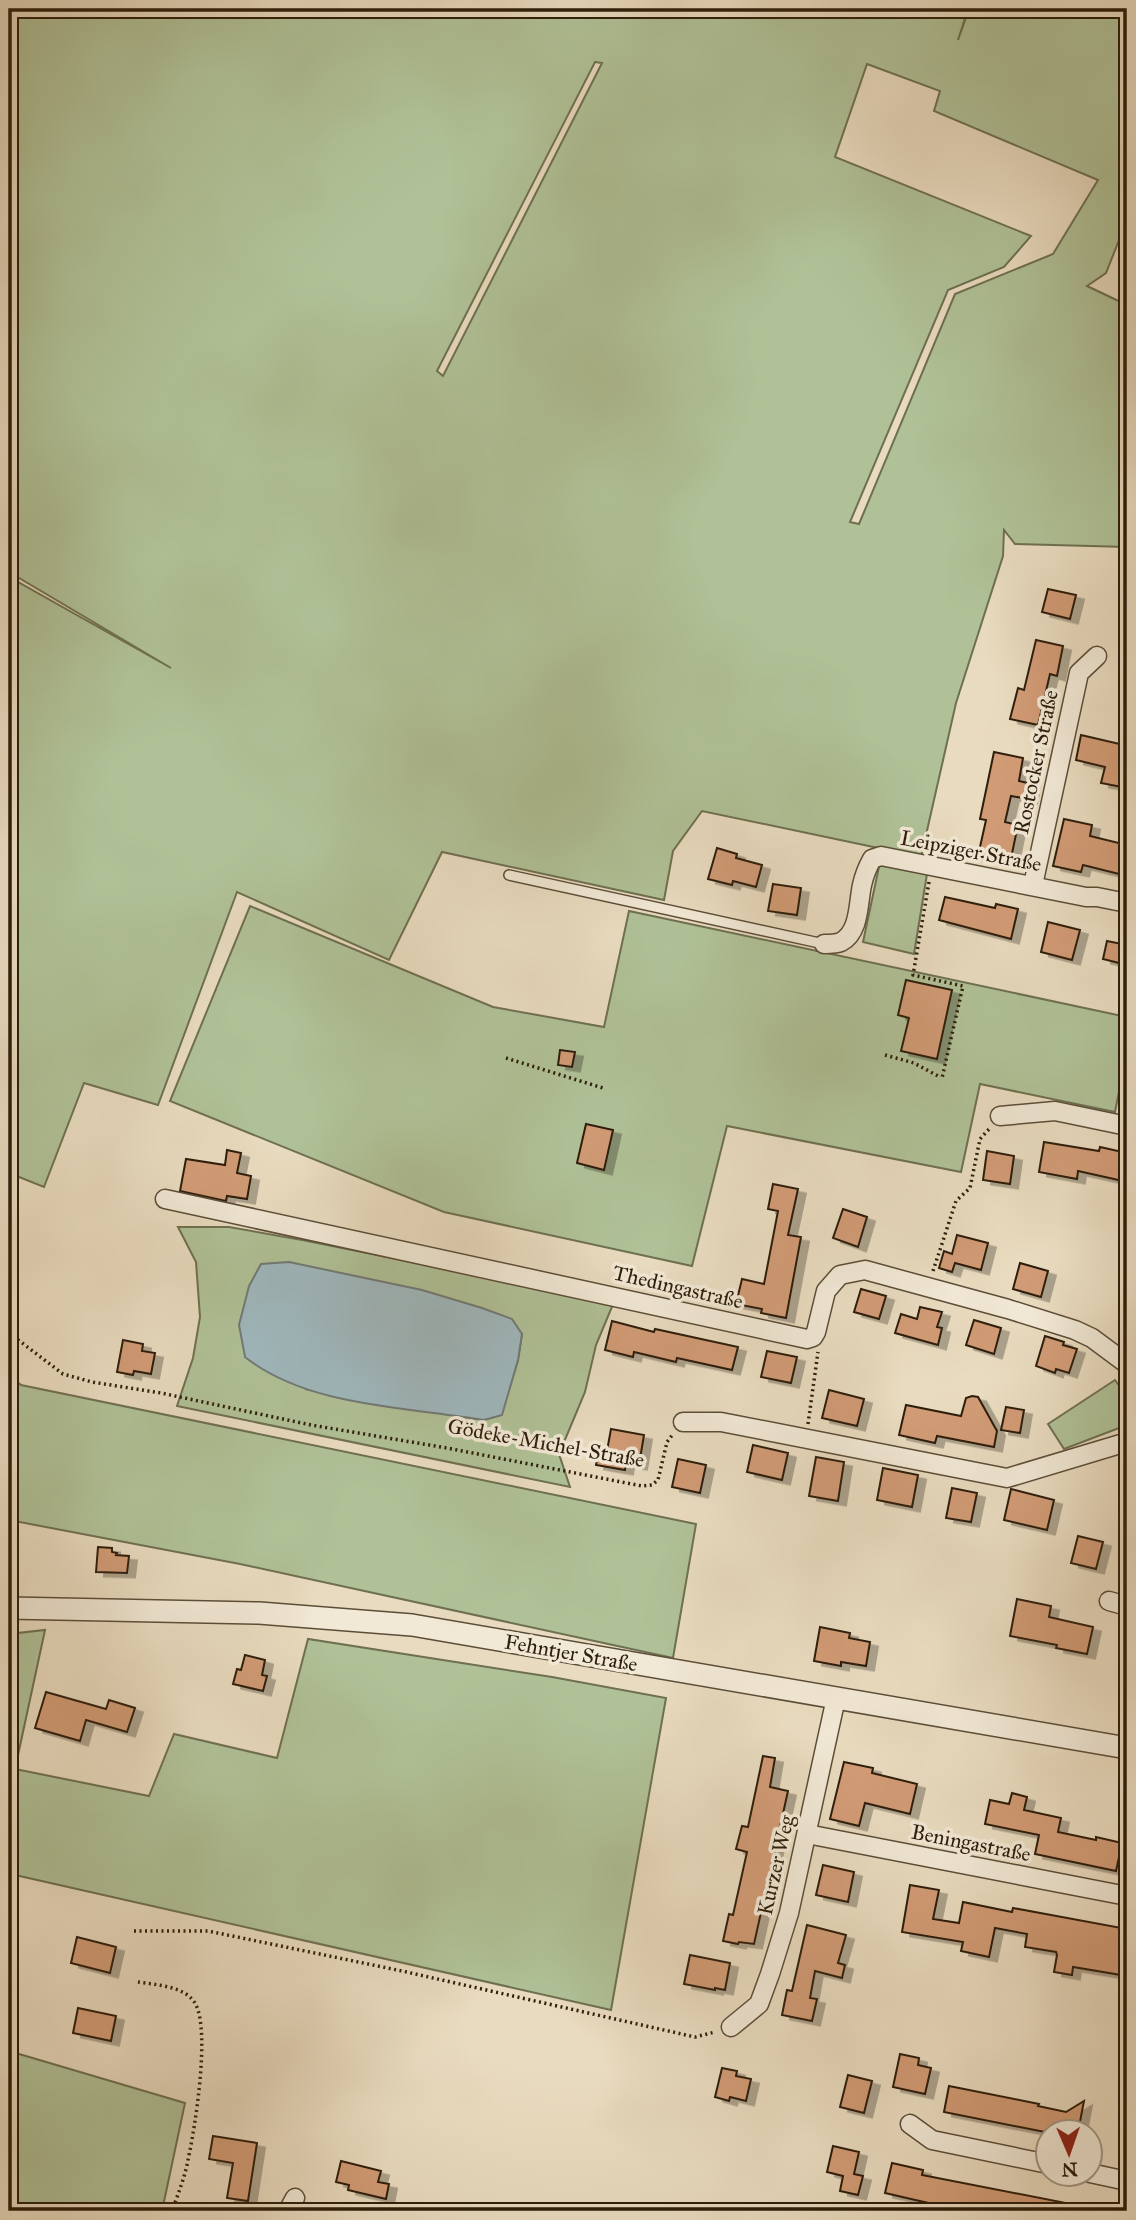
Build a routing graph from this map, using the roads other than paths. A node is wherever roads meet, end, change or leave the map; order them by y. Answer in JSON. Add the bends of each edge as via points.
{"nodes":[{"id":1,"x":1097,"y":656,"type":"dead end"},
{"id":2,"x":509,"y":875,"type":"dead end"},
{"id":3,"x":1033,"y":885,"type":"junction"},
{"id":4,"x":1127,"y":903,"type":"edge"},
{"id":5,"x":824,"y":944,"type":"joint"},
{"id":6,"x":1000,"y":1116,"type":"road end"},
{"id":7,"x":1127,"y":1126,"type":"edge"},
{"id":8,"x":165,"y":1199,"type":"dead end"},
{"id":9,"x":1127,"y":1364,"type":"edge"},
{"id":10,"x":683,"y":1422,"type":"road end"},
{"id":11,"x":1127,"y":1442,"type":"edge"},
{"id":12,"x":1109,"y":1601,"type":"dead end"},
{"id":13,"x":1127,"y":1606,"type":"edge"},
{"id":14,"x":9,"y":1608,"type":"edge"},
{"id":15,"x":836,"y":1698,"type":"junction"},
{"id":16,"x":1127,"y":1748,"type":"edge"},
{"id":17,"x":807,"y":1834,"type":"junction"},
{"id":18,"x":1127,"y":1896,"type":"edge"},
{"id":19,"x":731,"y":2027,"type":"road end"},
{"id":20,"x":910,"y":2124,"type":"dead end"},
{"id":21,"x":1034,"y":2161,"type":"edge"},
{"id":22,"x":1104,"y":2176,"type":"edge"},
{"id":23,"x":1127,"y":2181,"type":"edge"}],
"edges":[{"from":1,"to":3,"type":"street","name":"Rostocker Straße","via":[[1079,673]]},
{"from":2,"to":5,"type":"lane"},
{"from":3,"to":4,"type":"street","name":"Leipziger Straße"},
{"from":3,"to":5,"type":"street","name":"Leipziger Straße","via":[[881,856],[872,859],[865,871],[852,930],[838,944]]},
{"from":6,"to":7,"type":"street","via":[[1055,1111]]},
{"from":8,"to":9,"type":"street","name":"Thedingastraße","via":[[800,1338],[813,1337],[826,1291],[840,1275],[865,1270],[1075,1330]]},
{"from":10,"to":11,"type":"street","via":[[720,1422],[1007,1478]]},
{"from":12,"to":13,"type":"street"},
{"from":14,"to":15,"type":"street","name":"Fehntjer Straße","via":[[259,1613],[376,1621]]},
{"from":15,"to":16,"type":"street","name":"Fehntjer Straße"},
{"from":15,"to":17,"type":"street","name":"Kurzer Weg"},
{"from":17,"to":18,"type":"street","name":"Beningastraße"},
{"from":17,"to":19,"type":"street","name":"Kurzer Weg","via":[[789,1913],[759,2004]]},
{"from":20,"to":21,"type":"street","via":[[932,2140]]},
{"from":22,"to":23,"type":"street"}]}
